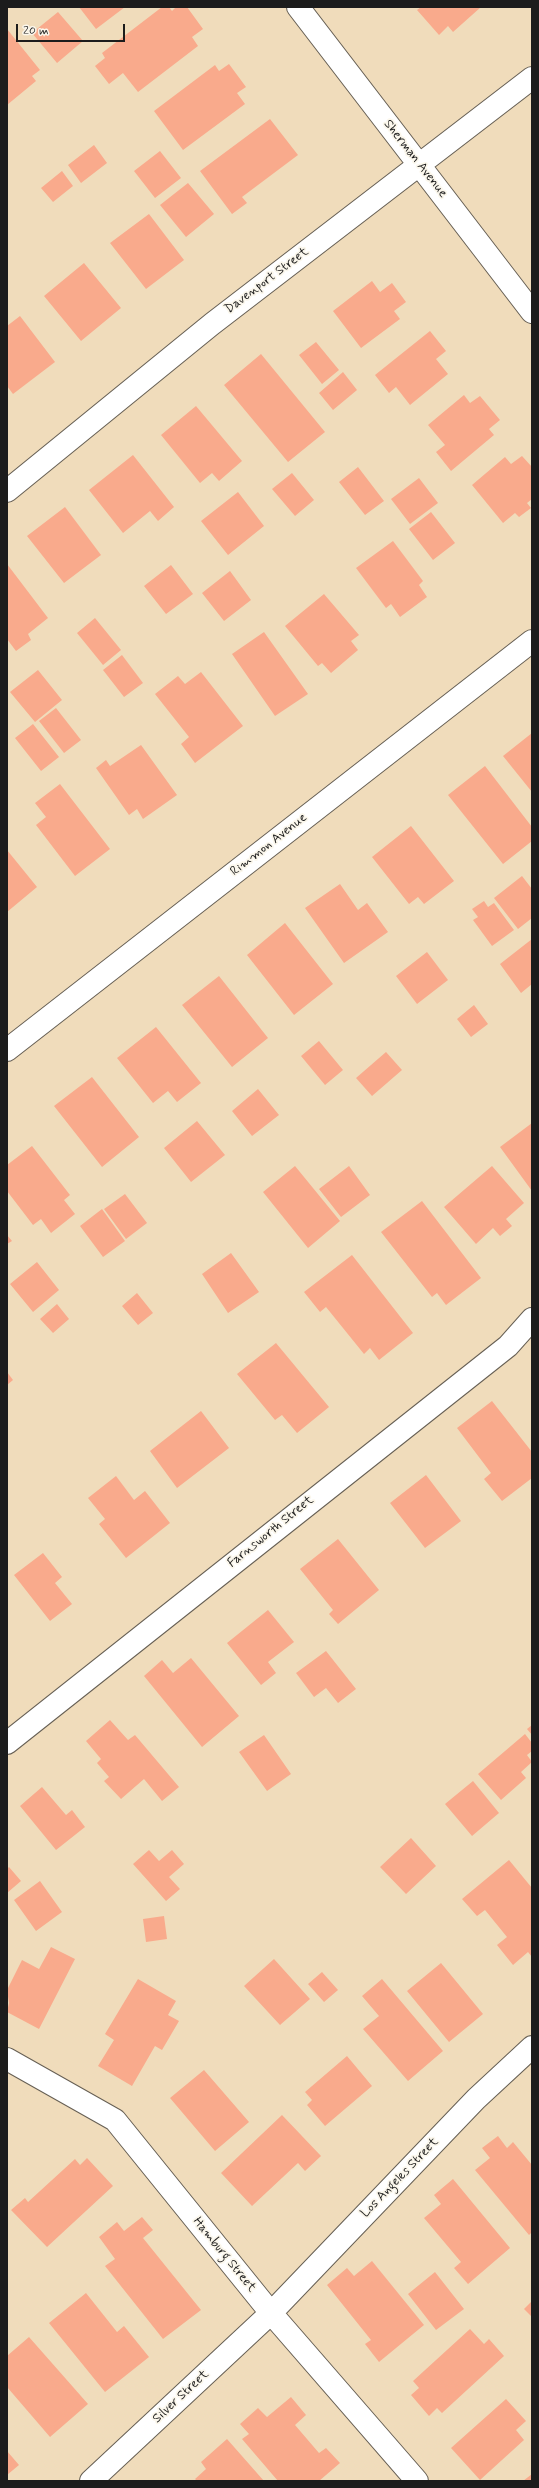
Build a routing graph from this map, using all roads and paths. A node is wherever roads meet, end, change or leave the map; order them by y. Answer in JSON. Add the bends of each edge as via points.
{"nodes":[{"id":1,"x":298,"y":7,"type":"edge"},
{"id":2,"x":532,"y":78,"type":"edge"},
{"id":3,"x":420,"y":165,"type":"junction"},
{"id":4,"x":532,"y":312,"type":"edge"},
{"id":5,"x":7,"y":491,"type":"edge"},
{"id":6,"x":532,"y":641,"type":"edge"},
{"id":7,"x":7,"y":1050,"type":"edge"},
{"id":8,"x":532,"y":1320,"type":"edge"},
{"id":9,"x":7,"y":1743,"type":"edge"},
{"id":10,"x":532,"y":2047,"type":"edge"},
{"id":11,"x":7,"y":2060,"type":"edge"},
{"id":12,"x":271,"y":2313,"type":"junction"},
{"id":13,"x":91,"y":2481,"type":"edge"},
{"id":14,"x":417,"y":2481,"type":"edge"}],
"edges":[{"from":1,"to":3,"type":"street","name":"Sherman Avenue"},
{"from":2,"to":3,"type":"street","name":"Davenport Street"},
{"from":3,"to":4,"type":"street","name":"Sherman Avenue"},
{"from":3,"to":5,"type":"street","name":"Davenport Street","via":[[212,324]]},
{"from":6,"to":7,"type":"street","name":"Rimmon Avenue"},
{"from":8,"to":9,"type":"street","name":"Farnsworth Street","via":[[508,1346]]},
{"from":10,"to":12,"type":"street","name":"Los Angeles Street","via":[[476,2099]]},
{"from":11,"to":12,"type":"street","name":"Hamburg Street","via":[[115,2120]]},
{"from":12,"to":13,"type":"street","name":"Silver Street"},
{"from":12,"to":14,"type":"street","name":"Hamburg Street"}]}
